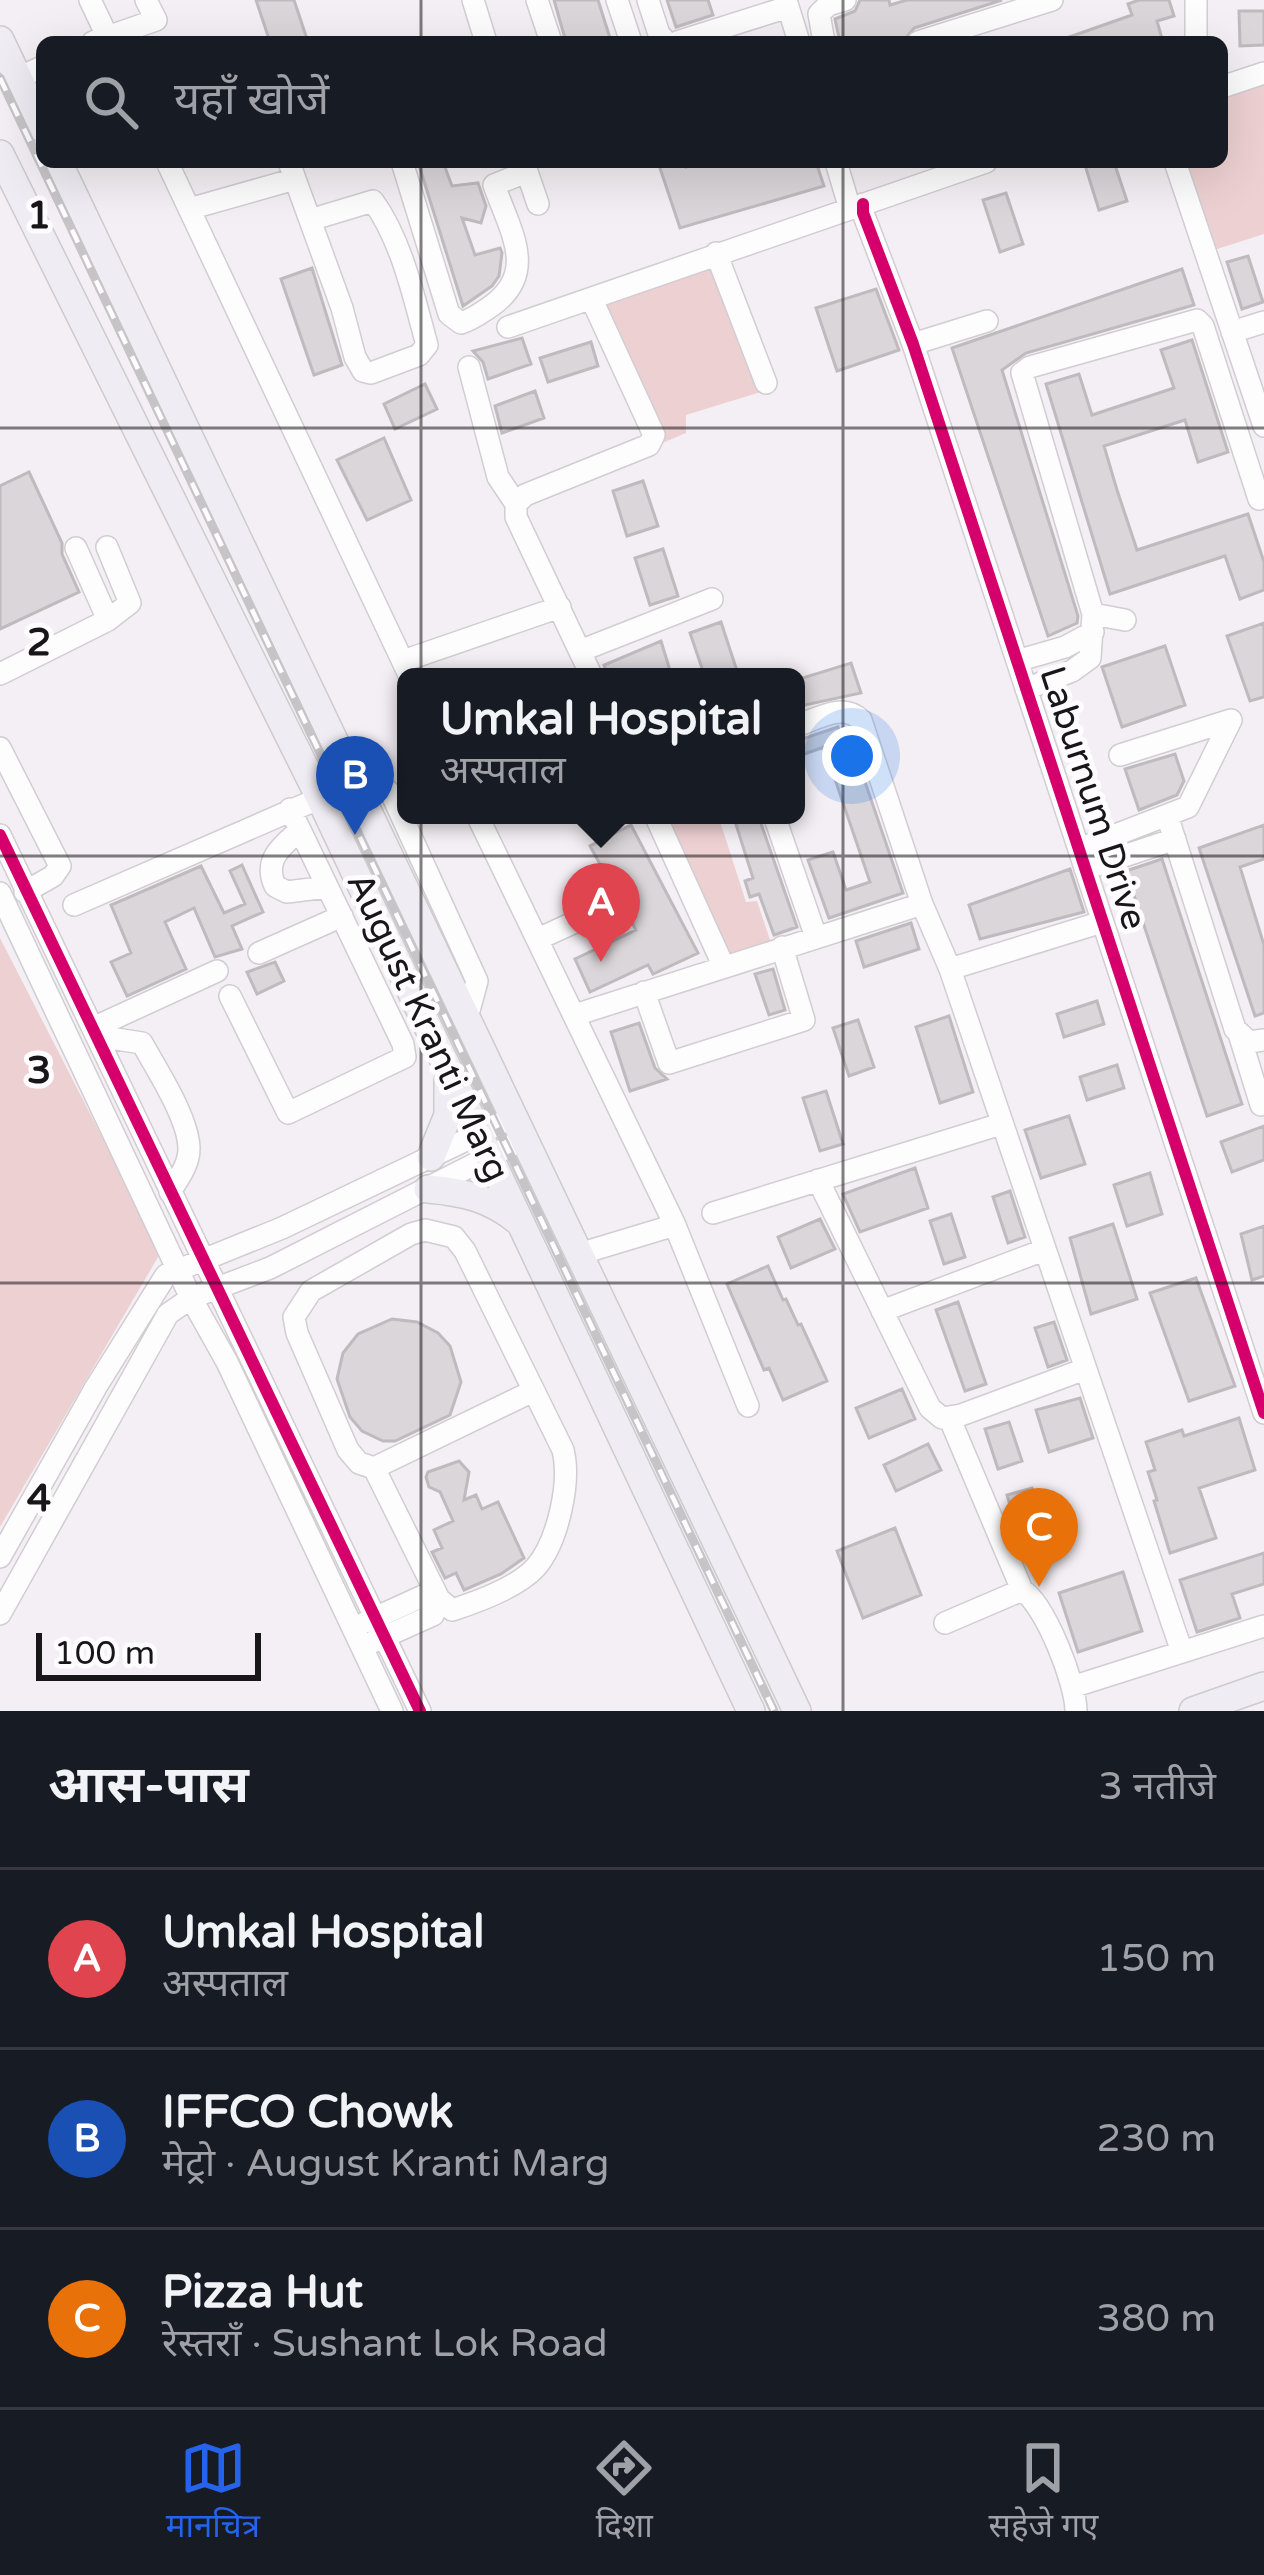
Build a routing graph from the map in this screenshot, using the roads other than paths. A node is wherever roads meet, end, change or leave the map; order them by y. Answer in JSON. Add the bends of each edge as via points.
{"nodes":[{"id":1,"x":90,"y":0,"type":"edge"},
{"id":2,"x":538,"y":0,"type":"edge"},
{"id":3,"x":617,"y":0,"type":"edge"},
{"id":4,"x":648,"y":0,"type":"edge"},
{"id":5,"x":845,"y":0,"type":"edge"},
{"id":6,"x":1052,"y":0,"type":"edge"},
{"id":7,"x":1196,"y":0,"type":"edge"},
{"id":8,"x":480,"y":2,"type":"edge"},
{"id":9,"x":787,"y":3,"type":"edge"},
{"id":10,"x":153,"y":21,"type":"edge"},
{"id":11,"x":102,"y":36,"type":"edge"},
{"id":12,"x":114,"y":36,"type":"edge"},
{"id":13,"x":485,"y":36,"type":"edge"},
{"id":14,"x":549,"y":36,"type":"edge"},
{"id":15,"x":629,"y":36,"type":"edge"},
{"id":16,"x":661,"y":36,"type":"edge"},
{"id":17,"x":694,"y":36,"type":"edge"},
{"id":18,"x":797,"y":36,"type":"edge"},
{"id":19,"x":823,"y":36,"type":"edge"},
{"id":20,"x":937,"y":36,"type":"edge"},
{"id":21,"x":1196,"y":36,"type":"edge"},
{"id":22,"x":0,"y":40,"type":"edge"},
{"id":23,"x":30,"y":72,"type":"edge"},
{"id":24,"x":1264,"y":73,"type":"edge"},
{"id":25,"x":1228,"y":84,"type":"edge"},
{"id":26,"x":0,"y":154,"type":"edge"},
{"id":27,"x":61,"y":168,"type":"edge"},
{"id":28,"x":169,"y":168,"type":"edge"},
{"id":29,"x":404,"y":168,"type":"edge"},
{"id":30,"x":488,"y":168,"type":"edge"},
{"id":31,"x":523,"y":168,"type":"edge"},
{"id":32,"x":525,"y":168,"type":"edge"},
{"id":33,"x":839,"y":168,"type":"edge"},
{"id":34,"x":969,"y":168,"type":"edge"},
{"id":35,"x":1177,"y":168,"type":"edge"},
{"id":36,"x":292,"y":171,"type":"edge"},
{"id":37,"x":494,"y":185,"type":"junction"},
{"id":38,"x":538,"y":204,"type":"dead end"},
{"id":39,"x":857,"y":207,"type":"junction"},
{"id":40,"x":189,"y":209,"type":"junction"},
{"id":41,"x":310,"y":220,"type":"junction"},
{"id":42,"x":716,"y":253,"type":"junction"},
{"id":43,"x":592,"y":300,"type":"junction"},
{"id":44,"x":987,"y":321,"type":"dead end"},
{"id":45,"x":1264,"y":322,"type":"edge"},
{"id":46,"x":508,"y":327,"type":"dead end"},
{"id":47,"x":1232,"y":332,"type":"junction"},
{"id":48,"x":913,"y":344,"type":"junction"},
{"id":49,"x":470,"y":367,"type":"dead end"},
{"id":50,"x":766,"y":382,"type":"dead end"},
{"id":51,"x":1264,"y":427,"type":"edge"},
{"id":52,"x":1259,"y":499,"type":"dead end"},
{"id":53,"x":516,"y":504,"type":"junction"},
{"id":54,"x":107,"y":547,"type":"dead end"},
{"id":55,"x":76,"y":548,"type":"dead end"},
{"id":56,"x":712,"y":599,"type":"dead end"},
{"id":57,"x":560,"y":607,"type":"junction"},
{"id":58,"x":108,"y":620,"type":"junction"},
{"id":59,"x":1125,"y":620,"type":"dead end"},
{"id":60,"x":1093,"y":623,"type":"junction"},
{"id":61,"x":580,"y":651,"type":"junction"},
{"id":62,"x":1017,"y":662,"type":"junction"},
{"id":63,"x":406,"y":668,"type":"edge"},
{"id":64,"x":408,"y":668,"type":"edge"},
{"id":65,"x":588,"y":668,"type":"edge"},
{"id":66,"x":0,"y":674,"type":"edge"},
{"id":67,"x":1026,"y":689,"type":"junction"},
{"id":68,"x":805,"y":723,"type":"edge"},
{"id":69,"x":0,"y":748,"type":"edge"},
{"id":70,"x":1120,"y":754,"type":"dead end"},
{"id":71,"x":320,"y":797,"type":"junction"},
{"id":72,"x":1167,"y":815,"type":"junction"},
{"id":73,"x":295,"y":819,"type":"junction"},
{"id":74,"x":481,"y":824,"type":"edge"},
{"id":75,"x":659,"y":824,"type":"edge"},
{"id":76,"x":777,"y":824,"type":"edge"},
{"id":77,"x":0,"y":835,"type":"edge"},
{"id":78,"x":1175,"y":839,"type":"junction"},
{"id":79,"x":1082,"y":859,"type":"junction"},
{"id":80,"x":328,"y":887,"type":"junction"},
{"id":81,"x":25,"y":892,"type":"junction"},
{"id":82,"x":0,"y":893,"type":"edge"},
{"id":83,"x":922,"y":904,"type":"junction"},
{"id":84,"x":74,"y":905,"type":"dead end"},
{"id":85,"x":342,"y":916,"type":"junction"},
{"id":86,"x":586,"y":917,"type":"dead end"},
{"id":87,"x":1102,"y":922,"type":"junction"},
{"id":88,"x":816,"y":937,"type":"junction"},
{"id":89,"x":538,"y":939,"type":"junction"},
{"id":90,"x":782,"y":947,"type":"junction"},
{"id":91,"x":259,"y":952,"type":"dead end"},
{"id":92,"x":723,"y":965,"type":"junction"},
{"id":93,"x":950,"y":969,"type":"junction"},
{"id":94,"x":217,"y":971,"type":"dead end"},
{"id":95,"x":644,"y":992,"type":"junction"},
{"id":96,"x":230,"y":996,"type":"dead end"},
{"id":97,"x":575,"y":1015,"type":"junction"},
{"id":98,"x":96,"y":1035,"type":"junction"},
{"id":99,"x":1240,"y":1037,"type":"junction"},
{"id":100,"x":1264,"y":1040,"type":"edge"},
{"id":101,"x":440,"y":1052,"type":"junction"},
{"id":102,"x":404,"y":1057,"type":"junction"},
{"id":103,"x":1262,"y":1105,"type":"edge"},
{"id":104,"x":1001,"y":1124,"type":"junction"},
{"id":105,"x":519,"y":1128,"type":"junction"},
{"id":106,"x":484,"y":1145,"type":"junction"},
{"id":107,"x":431,"y":1157,"type":"junction"},
{"id":108,"x":818,"y":1180,"type":"junction"},
{"id":109,"x":428,"y":1189,"type":"junction"},
{"id":110,"x":170,"y":1192,"type":"junction"},
{"id":111,"x":713,"y":1213,"type":"dead end"},
{"id":112,"x":521,"y":1224,"type":"junction"},
{"id":113,"x":675,"y":1225,"type":"junction"},
{"id":114,"x":1044,"y":1250,"type":"junction"},
{"id":115,"x":579,"y":1254,"type":"junction"},
{"id":116,"x":204,"y":1259,"type":"junction"},
{"id":117,"x":177,"y":1268,"type":"junction"},
{"id":118,"x":218,"y":1288,"type":"junction"},
{"id":119,"x":190,"y":1298,"type":"junction"},
{"id":120,"x":883,"y":1311,"type":"junction"},
{"id":121,"x":1085,"y":1369,"type":"junction"},
{"id":122,"x":533,"y":1391,"type":"junction"},
{"id":123,"x":748,"y":1406,"type":"dead end"},
{"id":124,"x":1264,"y":1412,"type":"edge"},
{"id":125,"x":950,"y":1417,"type":"junction"},
{"id":126,"x":374,"y":1468,"type":"junction"},
{"id":127,"x":0,"y":1557,"type":"edge"},
{"id":128,"x":1022,"y":1590,"type":"junction"},
{"id":129,"x":435,"y":1601,"type":"junction"},
{"id":130,"x":0,"y":1614,"type":"edge"},
{"id":131,"x":945,"y":1622,"type":"dead end"},
{"id":132,"x":1264,"y":1626,"type":"edge"},
{"id":133,"x":370,"y":1632,"type":"junction"},
{"id":134,"x":1182,"y":1652,"type":"junction"},
{"id":135,"x":1264,"y":1686,"type":"edge"},
{"id":136,"x":1072,"y":1687,"type":"junction"},
{"id":137,"x":392,"y":1711,"type":"edge"},
{"id":138,"x":420,"y":1711,"type":"edge"},
{"id":139,"x":751,"y":1711,"type":"edge"},
{"id":140,"x":797,"y":1711,"type":"edge"},
{"id":141,"x":1076,"y":1711,"type":"edge"},
{"id":142,"x":1193,"y":1711,"type":"edge"}],
"edges":[{"from":1,"to":11,"type":"street"},
{"from":2,"to":14,"type":"street"},
{"from":3,"to":15,"type":"street"},
{"from":4,"to":16,"type":"street"},
{"from":5,"to":19,"type":"street","via":[[819,14]]},
{"from":6,"to":20,"type":"street"},
{"from":7,"to":21,"type":"street"},
{"from":8,"to":13,"type":"street"},
{"from":9,"to":17,"type":"street"},
{"from":9,"to":18,"type":"street"},
{"from":10,"to":12,"type":"street"},
{"from":22,"to":23,"type":"main road"},
{"from":24,"to":25,"type":"street"},
{"from":26,"to":71,"type":"main road","name":"August Kranti Marg"},
{"from":27,"to":105,"type":"main road","name":"August Kranti Marg"},
{"from":28,"to":40,"type":"street"},
{"from":29,"to":37,"type":"street","via":[[449,314],[461,323],[497,302],[519,270]]},
{"from":30,"to":37,"type":"street"},
{"from":31,"to":37,"type":"street"},
{"from":32,"to":38,"type":"street"},
{"from":33,"to":39,"type":"street","name":"Laburnum Drive"},
{"from":34,"to":39,"type":"street"},
{"from":35,"to":47,"type":"street"},
{"from":36,"to":40,"type":"street"},
{"from":36,"to":41,"type":"street"},
{"from":39,"to":42,"type":"street"},
{"from":39,"to":48,"type":"street","name":"Laburnum Drive"},
{"from":40,"to":63,"type":"street"},
{"from":41,"to":41,"type":"street","via":[[363,371],[418,355],[427,344],[414,295],[373,201]]},
{"from":42,"to":43,"type":"street"},
{"from":42,"to":50,"type":"street"},
{"from":43,"to":46,"type":"street"},
{"from":43,"to":53,"type":"street","via":[[653,435],[649,445]]},
{"from":44,"to":48,"type":"street"},
{"from":45,"to":47,"type":"street"},
{"from":47,"to":51,"type":"street"},
{"from":48,"to":62,"type":"street","name":"Laburnum Drive"},
{"from":49,"to":53,"type":"street","via":[[498,477]]},
{"from":52,"to":60,"type":"street","via":[[1197,320],[1030,367],[1022,380]]},
{"from":53,"to":57,"type":"street"},
{"from":54,"to":58,"type":"street","via":[[130,603]]},
{"from":55,"to":58,"type":"street"},
{"from":56,"to":61,"type":"street"},
{"from":57,"to":61,"type":"street"},
{"from":57,"to":64,"type":"street"},
{"from":58,"to":66,"type":"street"},
{"from":59,"to":60,"type":"street"},
{"from":60,"to":62,"type":"street","via":[[1065,647]]},
{"from":60,"to":67,"type":"street","via":[[1090,658]]},
{"from":61,"to":65,"type":"street"},
{"from":62,"to":67,"type":"street","name":"Laburnum Drive"},
{"from":67,"to":79,"type":"street","name":"Laburnum Drive"},
{"from":68,"to":83,"type":"street","via":[[843,710],[861,721]]},
{"from":69,"to":81,"type":"street","via":[[60,866]]},
{"from":70,"to":72,"type":"street","via":[[1231,720],[1188,807]]},
{"from":71,"to":73,"type":"street"},
{"from":71,"to":101,"type":"main road","name":"August Kranti Marg"},
{"from":72,"to":78,"type":"street"},
{"from":72,"to":79,"type":"street"},
{"from":73,"to":80,"type":"street"},
{"from":73,"to":80,"type":"street","via":[[270,864],[274,886]]},
{"from":73,"to":84,"type":"street"},
{"from":74,"to":89,"type":"street"},
{"from":75,"to":92,"type":"street"},
{"from":76,"to":88,"type":"street"},
{"from":77,"to":81,"type":"street"},
{"from":78,"to":79,"type":"street"},
{"from":78,"to":99,"type":"street"},
{"from":79,"to":87,"type":"street","name":"Laburnum Drive"},
{"from":80,"to":85,"type":"street"},
{"from":81,"to":98,"type":"street"},
{"from":82,"to":117,"type":"street"},
{"from":83,"to":88,"type":"street"},
{"from":83,"to":93,"type":"street"},
{"from":85,"to":91,"type":"street"},
{"from":85,"to":102,"type":"street"},
{"from":86,"to":89,"type":"street"},
{"from":87,"to":93,"type":"street"},
{"from":87,"to":124,"type":"street","name":"Laburnum Drive"},
{"from":88,"to":90,"type":"street"},
{"from":89,"to":97,"type":"street","via":[[572,984]]},
{"from":90,"to":92,"type":"street"},
{"from":90,"to":95,"type":"street","via":[[804,1020],[669,1063]]},
{"from":92,"to":95,"type":"street"},
{"from":93,"to":104,"type":"street"},
{"from":94,"to":98,"type":"street"},
{"from":95,"to":97,"type":"street"},
{"from":96,"to":102,"type":"street","via":[[288,1113]]},
{"from":97,"to":113,"type":"street"},
{"from":98,"to":110,"type":"street"},
{"from":98,"to":110,"type":"street","via":[[142,1043],[167,1088],[189,1148]]},
{"from":99,"to":100,"type":"street"},
{"from":99,"to":103,"type":"street"},
{"from":101,"to":102,"type":"street"},
{"from":101,"to":106,"type":"main road","name":"August Kranti Marg"},
{"from":101,"to":107,"type":"main road","via":[[448,1115]]},
{"from":104,"to":108,"type":"street"},
{"from":104,"to":114,"type":"street"},
{"from":105,"to":106,"type":"street"},
{"from":105,"to":115,"type":"main road","name":"August Kranti Marg"},
{"from":106,"to":107,"type":"street"},
{"from":106,"to":109,"type":"street"},
{"from":106,"to":112,"type":"main road","name":"August Kranti Marg"},
{"from":107,"to":116,"type":"street"},
{"from":108,"to":111,"type":"street"},
{"from":108,"to":120,"type":"street"},
{"from":109,"to":112,"type":"main road","via":[[489,1202]]},
{"from":109,"to":118,"type":"street"},
{"from":110,"to":116,"type":"street"},
{"from":112,"to":139,"type":"main road","name":"August Kranti Marg"},
{"from":113,"to":115,"type":"street"},
{"from":113,"to":123,"type":"street"},
{"from":114,"to":120,"type":"street"},
{"from":114,"to":121,"type":"street"},
{"from":115,"to":140,"type":"main road","name":"August Kranti Marg"},
{"from":116,"to":117,"type":"street"},
{"from":116,"to":118,"type":"street"},
{"from":117,"to":119,"type":"street"},
{"from":117,"to":127,"type":"street","via":[[141,1312]]},
{"from":118,"to":119,"type":"street"},
{"from":118,"to":133,"type":"street"},
{"from":119,"to":130,"type":"street","via":[[156,1329]]},
{"from":119,"to":133,"type":"street"},
{"from":120,"to":125,"type":"street","via":[[930,1408]]},
{"from":121,"to":125,"type":"street"},
{"from":121,"to":134,"type":"street"},
{"from":122,"to":126,"type":"street"},
{"from":122,"to":126,"type":"street","via":[[465,1251],[439,1232],[411,1234],[311,1291],[294,1317],[348,1450]]},
{"from":122,"to":129,"type":"street","via":[[568,1472],[544,1554],[519,1580],[457,1610]]},
{"from":125,"to":128,"type":"street"},
{"from":126,"to":129,"type":"street"},
{"from":128,"to":131,"type":"street"},
{"from":128,"to":136,"type":"street","via":[[1035,1598]]},
{"from":129,"to":133,"type":"street","via":[[435,1614]]},
{"from":132,"to":134,"type":"street"},
{"from":133,"to":137,"type":"street"},
{"from":133,"to":138,"type":"street"},
{"from":134,"to":136,"type":"street"},
{"from":135,"to":142,"type":"main road"},
{"from":136,"to":141,"type":"street"}]}
